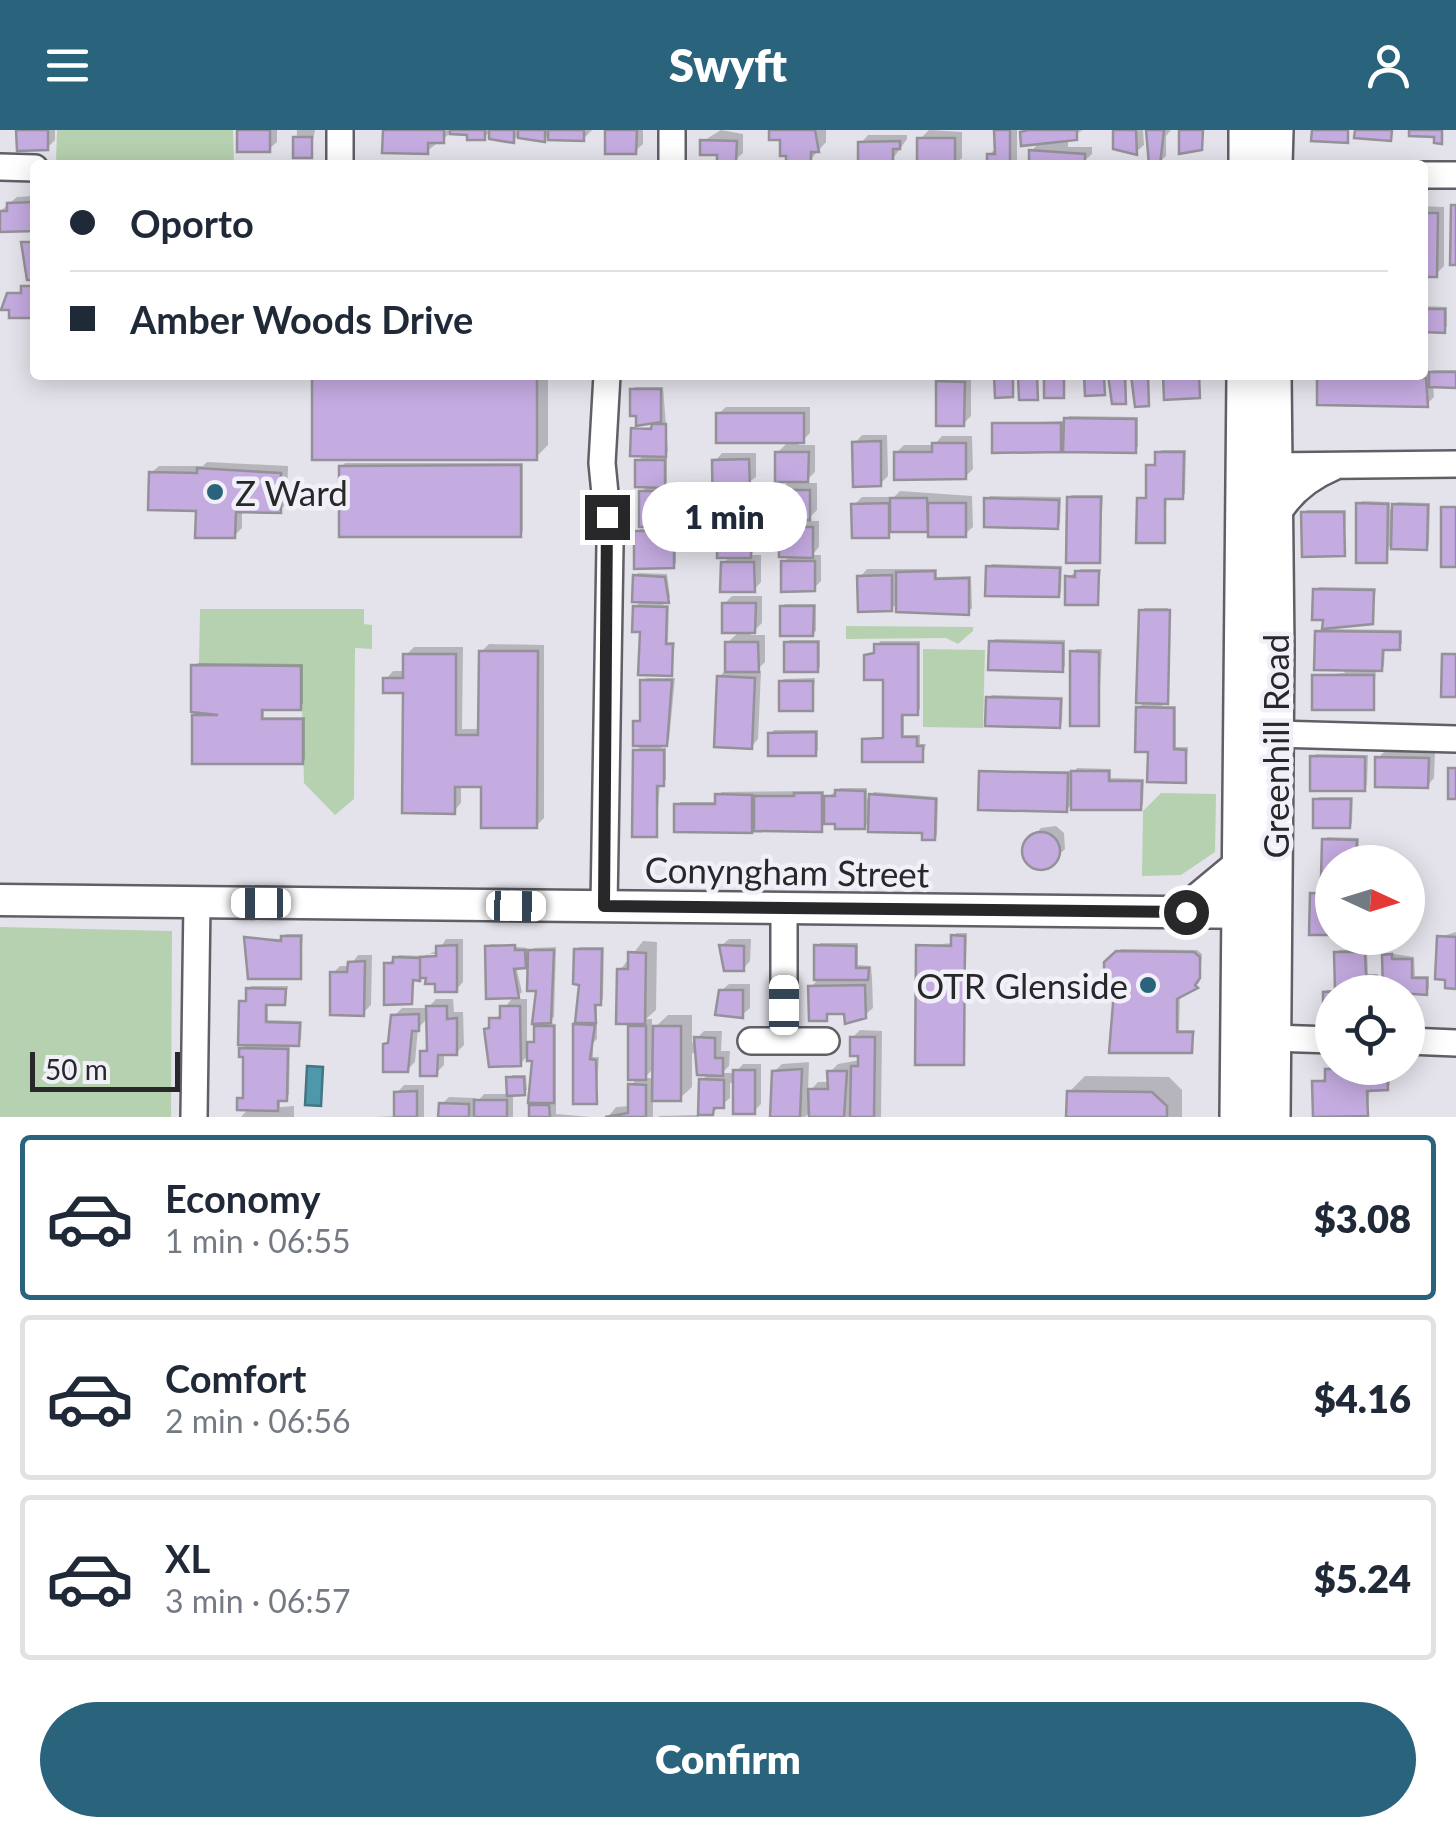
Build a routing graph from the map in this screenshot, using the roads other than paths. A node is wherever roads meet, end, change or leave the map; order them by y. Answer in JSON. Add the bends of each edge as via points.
{"nodes":[{"id":1,"x":340,"y":130,"type":"edge"},
{"id":2,"x":672,"y":130,"type":"edge"},
{"id":3,"x":1247,"y":130,"type":"edge"},
{"id":4,"x":1275,"y":130,"type":"edge"},
{"id":5,"x":340,"y":160,"type":"edge"},
{"id":6,"x":672,"y":160,"type":"edge"},
{"id":7,"x":1247,"y":160,"type":"edge"},
{"id":8,"x":1274,"y":160,"type":"edge"},
{"id":9,"x":0,"y":167,"type":"edge"},
{"id":10,"x":30,"y":168,"type":"edge"},
{"id":11,"x":1428,"y":175,"type":"edge"},
{"id":12,"x":1456,"y":175,"type":"edge"},
{"id":13,"x":608,"y":380,"type":"edge"},
{"id":14,"x":1246,"y":380,"type":"edge"},
{"id":15,"x":1271,"y":380,"type":"edge"},
{"id":16,"x":1456,"y":464,"type":"edge"},
{"id":17,"x":1258,"y":466,"type":"junction"},
{"id":18,"x":1336,"y":466,"type":"junction"},
{"id":19,"x":1274,"y":522,"type":"junction"},
{"id":20,"x":1275,"y":734,"type":"junction"},
{"id":21,"x":1456,"y":739,"type":"edge"},
{"id":22,"x":1239,"y":868,"type":"junction"},
{"id":23,"x":0,"y":900,"type":"edge"},
{"id":24,"x":196,"y":902,"type":"junction"},
{"id":25,"x":604,"y":906,"type":"junction"},
{"id":26,"x":784,"y":908,"type":"junction"},
{"id":27,"x":1186,"y":912,"type":"junction"},
{"id":28,"x":1256,"y":913,"type":"junction"},
{"id":29,"x":1272,"y":1038,"type":"junction"},
{"id":30,"x":1315,"y":1039,"type":"edge"},
{"id":31,"x":751,"y":1041,"type":"dead end"},
{"id":32,"x":784,"y":1041,"type":"junction"},
{"id":33,"x":826,"y":1041,"type":"dead end"},
{"id":34,"x":1425,"y":1042,"type":"edge"},
{"id":35,"x":1456,"y":1043,"type":"edge"},
{"id":36,"x":1238,"y":1104,"type":"edge"},
{"id":37,"x":194,"y":1117,"type":"edge"},
{"id":38,"x":1272,"y":1117,"type":"edge"}],
"edges":[{"from":1,"to":5,"type":"street"},
{"from":2,"to":6,"type":"street"},
{"from":3,"to":7,"type":"main road"},
{"from":4,"to":8,"type":"main road"},
{"from":9,"to":10,"type":"street"},
{"from":11,"to":12,"type":"street"},
{"from":13,"to":25,"type":"street","via":[[602,463],[610,544]]},
{"from":14,"to":17,"type":"main road","name":"Greenhill Road"},
{"from":15,"to":17,"type":"main road","name":"Greenhill Road"},
{"from":16,"to":18,"type":"street"},
{"from":17,"to":18,"type":"street"},
{"from":17,"to":19,"type":"main road","name":"Greenhill Road"},
{"from":17,"to":22,"type":"main road","name":"Greenhill Road"},
{"from":18,"to":19,"type":"street","via":[[1304,483]]},
{"from":19,"to":20,"type":"main road","name":"Greenhill Road"},
{"from":20,"to":21,"type":"street"},
{"from":20,"to":28,"type":"main road","name":"Greenhill Road"},
{"from":22,"to":27,"type":"main road"},
{"from":22,"to":28,"type":"main road","name":"Greenhill Road"},
{"from":23,"to":24,"type":"street","name":"Conyngham Street"},
{"from":24,"to":25,"type":"street","name":"Conyngham Street"},
{"from":24,"to":37,"type":"street"},
{"from":25,"to":26,"type":"street","name":"Conyngham Street"},
{"from":26,"to":27,"type":"street","name":"Conyngham Street"},
{"from":26,"to":32,"type":"street"},
{"from":27,"to":28,"type":"street","name":"Conyngham Street"},
{"from":28,"to":29,"type":"main road","name":"Greenhill Road"},
{"from":28,"to":36,"type":"main road","name":"Greenhill Road"},
{"from":29,"to":30,"type":"street"},
{"from":29,"to":36,"type":"main road"},
{"from":29,"to":38,"type":"main road","name":"Greenhill Road"},
{"from":31,"to":32,"type":"street"},
{"from":32,"to":33,"type":"street"},
{"from":34,"to":35,"type":"street"}]}
